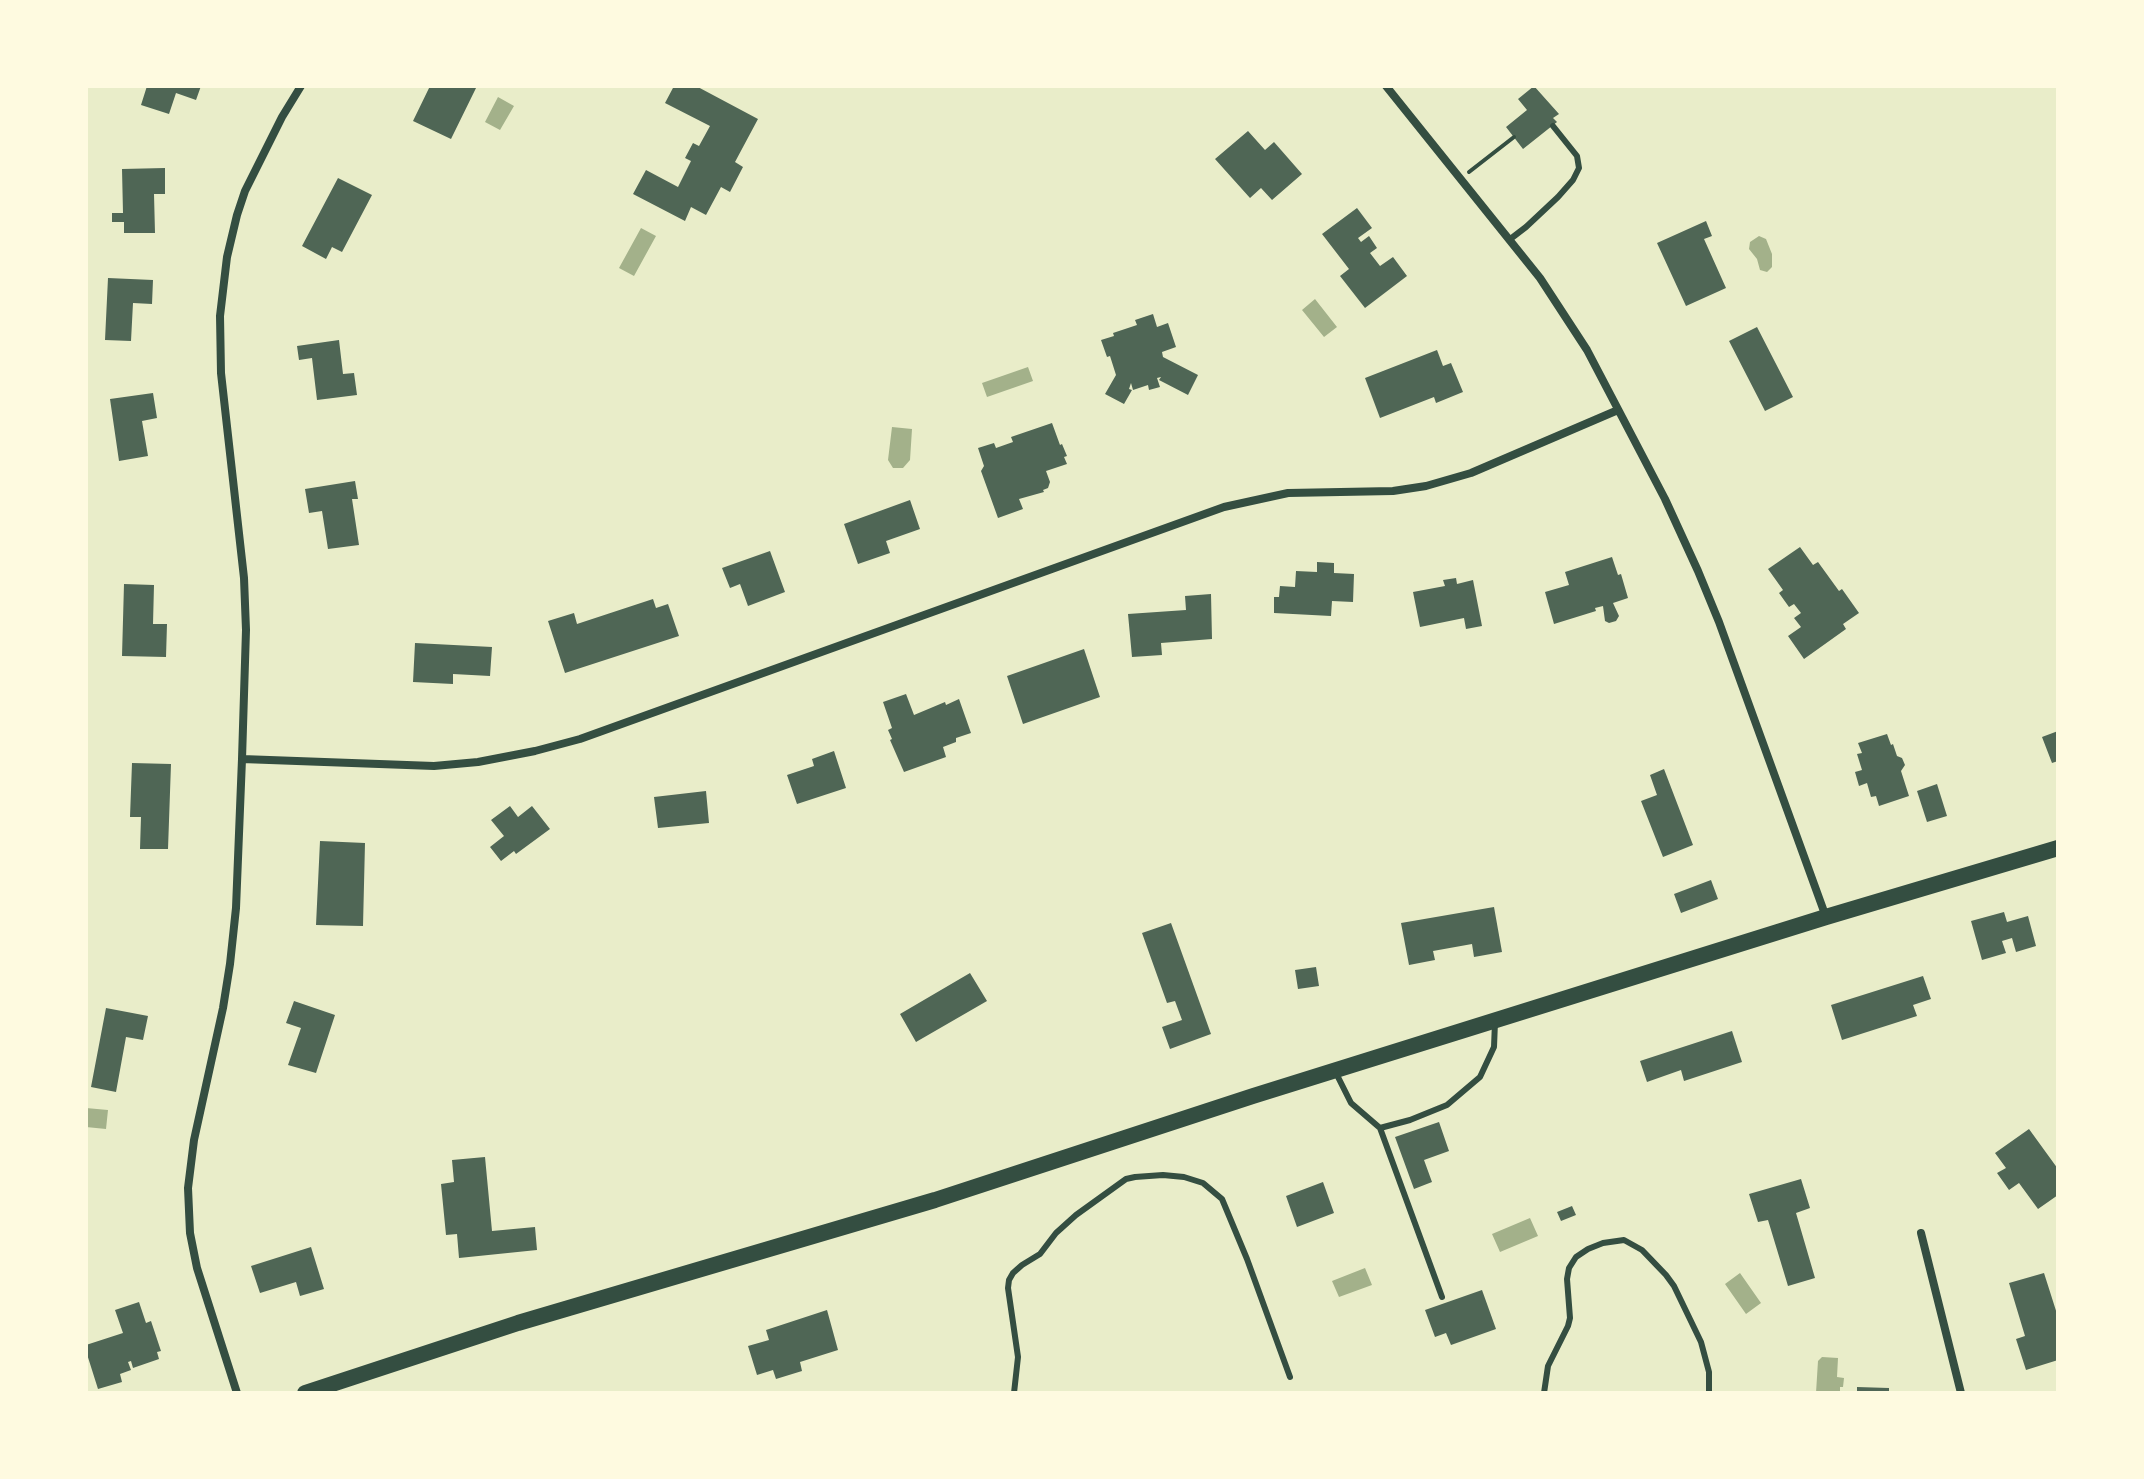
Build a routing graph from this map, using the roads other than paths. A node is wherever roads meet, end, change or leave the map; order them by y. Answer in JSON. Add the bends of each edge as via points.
{"nodes":[{"id":1,"x":301,"y":86,"type":"edge"},
{"id":2,"x":1386,"y":86,"type":"edge"},
{"id":3,"x":1553,"y":126,"type":"dead end"},
{"id":4,"x":1509,"y":240,"type":"junction"},
{"id":5,"x":1618,"y":410,"type":"junction"},
{"id":6,"x":242,"y":759,"type":"junction"},
{"id":7,"x":2058,"y":848,"type":"edge"},
{"id":8,"x":1826,"y":917,"type":"junction"},
{"id":9,"x":1495,"y":1020,"type":"junction"},
{"id":10,"x":1334,"y":1070,"type":"junction"},
{"id":11,"x":1380,"y":1128,"type":"junction"},
{"id":12,"x":1921,"y":1233,"type":"dead end"},
{"id":13,"x":1442,"y":1297,"type":"dead end"},
{"id":14,"x":1290,"y":1377,"type":"dead end"},
{"id":15,"x":237,"y":1393,"type":"edge"},
{"id":16,"x":305,"y":1393,"type":"edge"},
{"id":17,"x":1014,"y":1393,"type":"edge"},
{"id":18,"x":1544,"y":1393,"type":"edge"},
{"id":19,"x":1709,"y":1393,"type":"edge"},
{"id":20,"x":1961,"y":1393,"type":"edge"}],
"edges":[{"from":1,"to":6,"type":"street","via":[[241,203],[220,316],[221,373],[244,578]]},
{"from":2,"to":4,"type":"street"},
{"from":3,"to":4,"type":"lane","via":[[1577,156],[1579,168],[1558,197]]},
{"from":4,"to":5,"type":"street","via":[[1587,350]]},
{"from":5,"to":6,"type":"street","via":[[1471,473],[1426,486],[1288,493],[1224,507],[535,751],[434,766]]},
{"from":5,"to":8,"type":"street","via":[[1665,499],[1719,622]]},
{"from":6,"to":15,"type":"street","via":[[230,964],[188,1188],[197,1268]]},
{"from":7,"to":8,"type":"main road"},
{"from":8,"to":9,"type":"main road"},
{"from":9,"to":10,"type":"main road"},
{"from":9,"to":11,"type":"lane","via":[[1494,1047],[1480,1077],[1447,1105]]},
{"from":10,"to":11,"type":"lane","via":[[1351,1103]]},
{"from":10,"to":16,"type":"main road","via":[[1002,1179],[518,1323]]},
{"from":11,"to":13,"type":"lane"},
{"from":12,"to":20,"type":"street"},
{"from":14,"to":17,"type":"lane","via":[[1222,1199],[1203,1183],[1163,1175],[1126,1179],[1076,1215],[1040,1254],[1013,1273],[1008,1288],[1018,1357]]},
{"from":18,"to":19,"type":"lane","via":[[1548,1366],[1570,1318],[1569,1268],[1588,1249],[1624,1240],[1642,1250],[1674,1286],[1706,1357]]}]}
